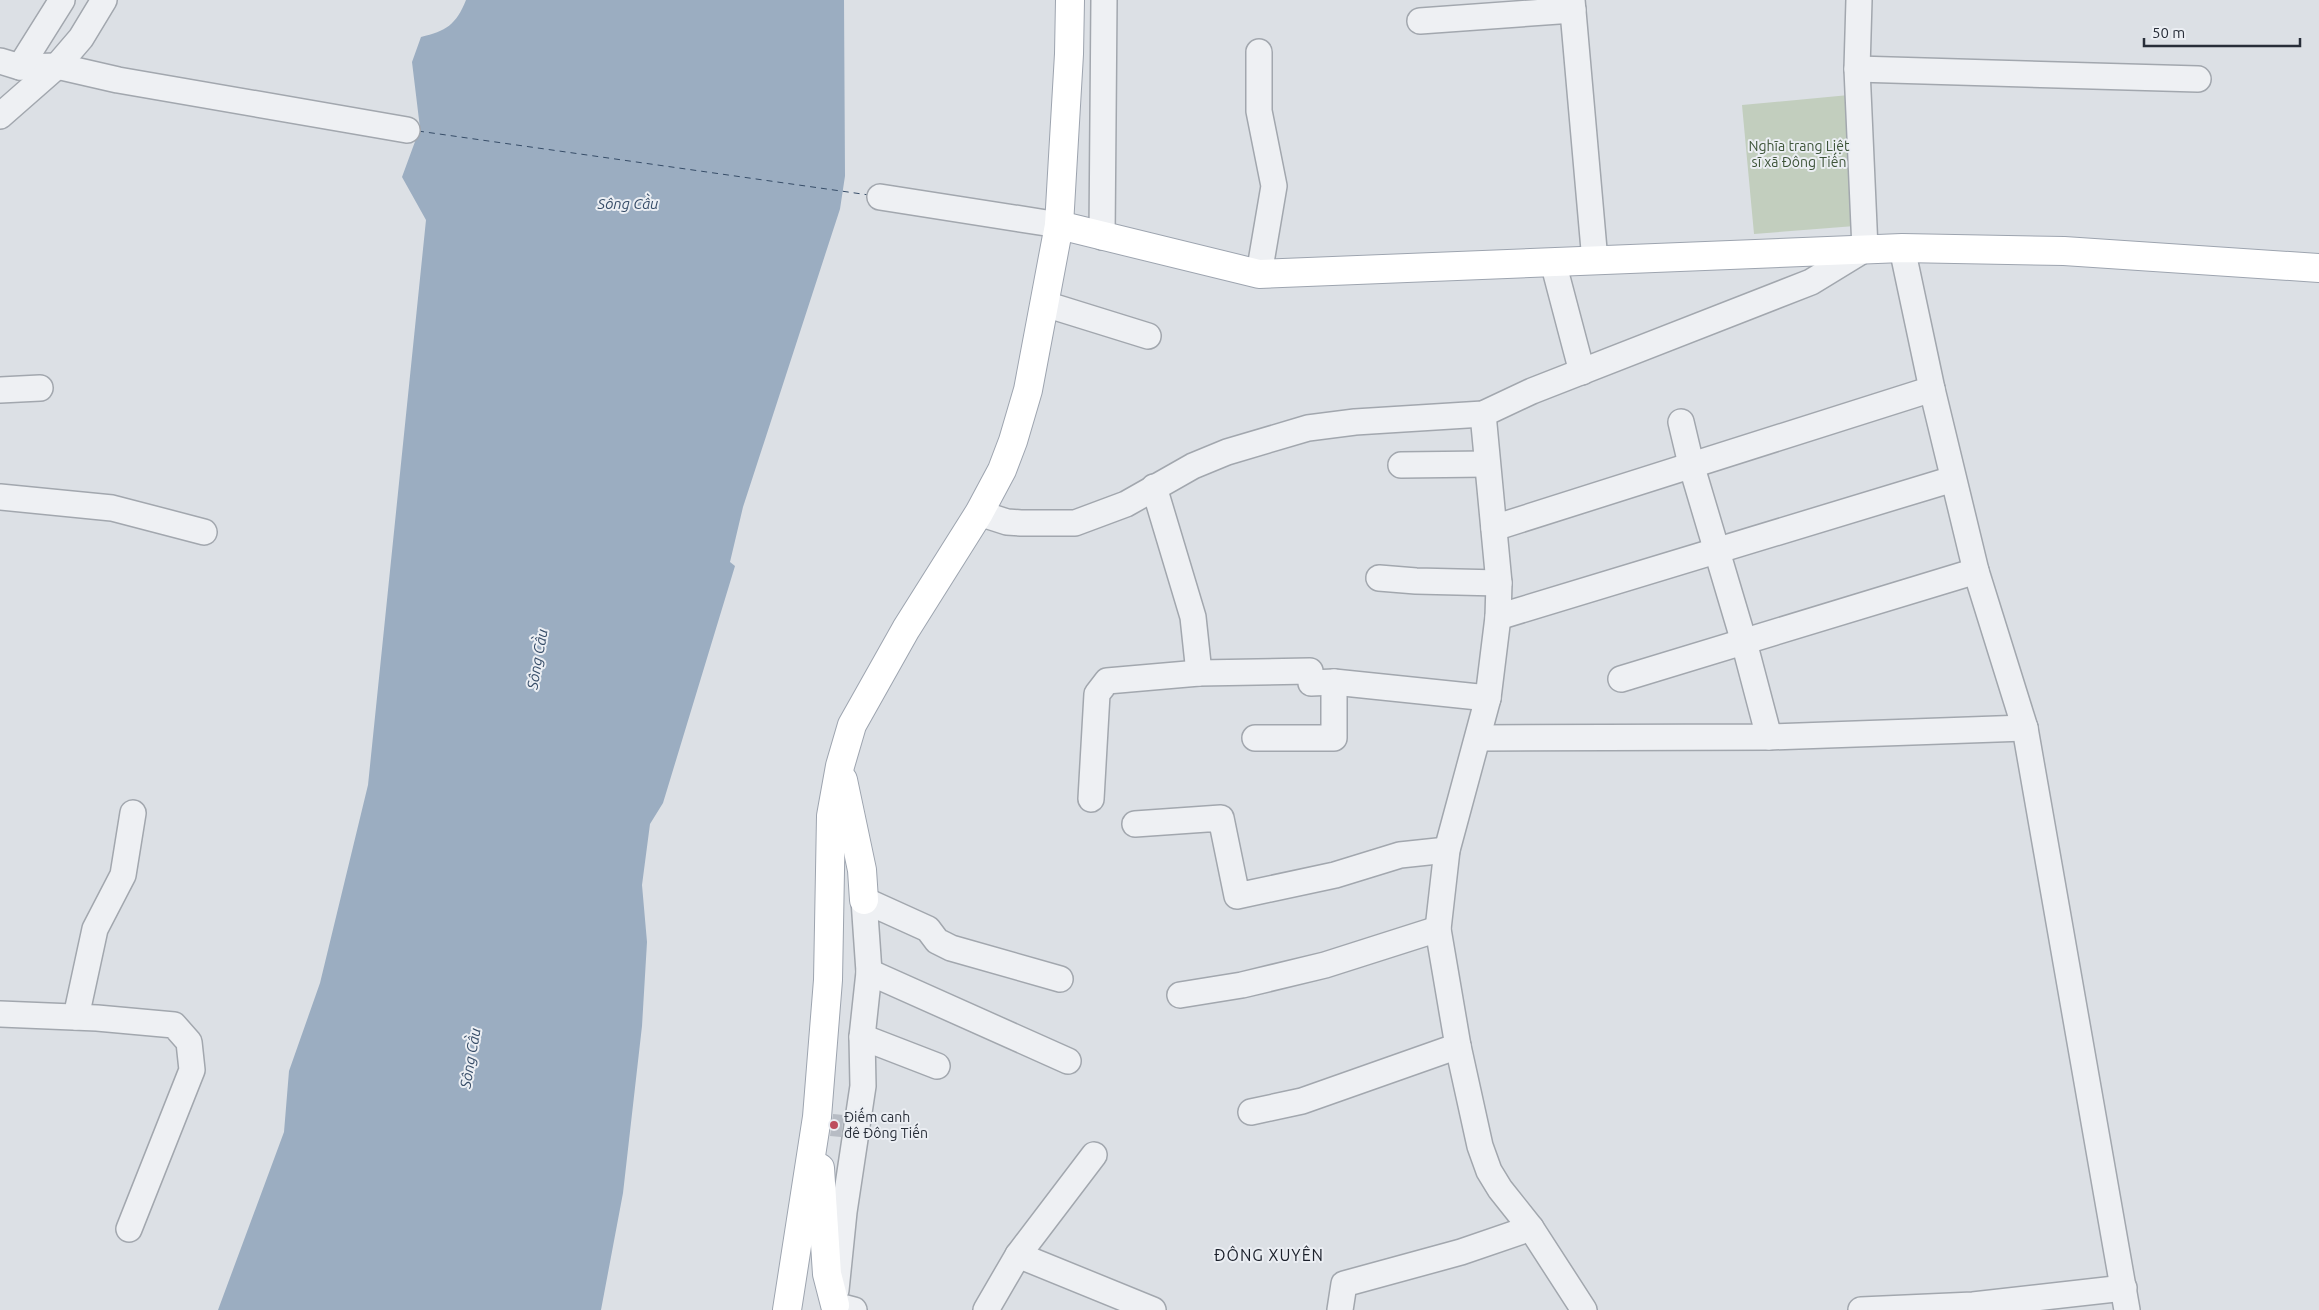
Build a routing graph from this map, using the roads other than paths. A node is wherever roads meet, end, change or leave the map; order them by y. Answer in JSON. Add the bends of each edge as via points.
{"nodes":[{"id":1,"x":62,"y":0,"type":"edge"},
{"id":2,"x":104,"y":0,"type":"edge"},
{"id":3,"x":1070,"y":0,"type":"edge"},
{"id":4,"x":1104,"y":0,"type":"edge"},
{"id":5,"x":1859,"y":0,"type":"edge"},
{"id":6,"x":1573,"y":5,"type":"edge"},
{"id":7,"x":1420,"y":21,"type":"dead end"},
{"id":8,"x":1259,"y":52,"type":"dead end"},
{"id":9,"x":6,"y":64,"type":"edge"},
{"id":10,"x":57,"y":66,"type":"junction"},
{"id":11,"x":1857,"y":68,"type":"junction"},
{"id":12,"x":2198,"y":80,"type":"dead end"},
{"id":13,"x":0,"y":116,"type":"edge"},
{"id":14,"x":407,"y":130,"type":"dead end"},
{"id":15,"x":880,"y":197,"type":"dead end"},
{"id":16,"x":1059,"y":225,"type":"junction"},
{"id":17,"x":1102,"y":237,"type":"junction"},
{"id":18,"x":1902,"y":248,"type":"junction"},
{"id":19,"x":1865,"y":249,"type":"junction"},
{"id":20,"x":1595,"y":261,"type":"junction"},
{"id":21,"x":1553,"y":262,"type":"junction"},
{"id":22,"x":2319,"y":268,"type":"edge"},
{"id":23,"x":1259,"y":274,"type":"junction"},
{"id":24,"x":1045,"y":304,"type":"junction"},
{"id":25,"x":1148,"y":336,"type":"dead end"},
{"id":26,"x":1582,"y":372,"type":"junction"},
{"id":27,"x":40,"y":388,"type":"dead end"},
{"id":28,"x":1932,"y":389,"type":"junction"},
{"id":29,"x":0,"y":390,"type":"edge"},
{"id":30,"x":1483,"y":414,"type":"junction"},
{"id":31,"x":1681,"y":422,"type":"dead end"},
{"id":32,"x":1487,"y":464,"type":"junction"},
{"id":33,"x":1691,"y":464,"type":"junction"},
{"id":34,"x":1401,"y":465,"type":"dead end"},
{"id":35,"x":1953,"y":479,"type":"junction"},
{"id":36,"x":1154,"y":487,"type":"junction"},
{"id":37,"x":0,"y":497,"type":"edge"},
{"id":38,"x":979,"y":513,"type":"junction"},
{"id":39,"x":1494,"y":528,"type":"junction"},
{"id":40,"x":204,"y":532,"type":"dead end"},
{"id":41,"x":1716,"y":552,"type":"junction"},
{"id":42,"x":1976,"y":571,"type":"junction"},
{"id":43,"x":1379,"y":578,"type":"dead end"},
{"id":44,"x":1499,"y":583,"type":"junction"},
{"id":45,"x":1498,"y":617,"type":"junction"},
{"id":46,"x":1744,"y":642,"type":"junction"},
{"id":47,"x":1199,"y":673,"type":"junction"},
{"id":48,"x":1621,"y":679,"type":"dead end"},
{"id":49,"x":1334,"y":682,"type":"junction"},
{"id":50,"x":1488,"y":698,"type":"junction"},
{"id":51,"x":2025,"y":728,"type":"junction"},
{"id":52,"x":1769,"y":737,"type":"junction"},
{"id":53,"x":1255,"y":738,"type":"dead end"},
{"id":54,"x":1478,"y":738,"type":"junction"},
{"id":55,"x":840,"y":766,"type":"junction"},
{"id":56,"x":1091,"y":798,"type":"dead end"},
{"id":57,"x":132,"y":813,"type":"dead end"},
{"id":58,"x":1135,"y":824,"type":"dead end"},
{"id":59,"x":1447,"y":850,"type":"junction"},
{"id":60,"x":864,"y":900,"type":"junction"},
{"id":61,"x":1438,"y":929,"type":"junction"},
{"id":62,"x":869,"y":972,"type":"junction"},
{"id":63,"x":1060,"y":979,"type":"dead end"},
{"id":64,"x":1180,"y":995,"type":"dead end"},
{"id":65,"x":0,"y":1014,"type":"edge"},
{"id":66,"x":76,"y":1017,"type":"junction"},
{"id":67,"x":862,"y":1036,"type":"junction"},
{"id":68,"x":1458,"y":1046,"type":"junction"},
{"id":69,"x":1068,"y":1061,"type":"dead end"},
{"id":70,"x":937,"y":1066,"type":"dead end"},
{"id":71,"x":1251,"y":1112,"type":"dead end"},
{"id":72,"x":817,"y":1117,"type":"junction"},
{"id":73,"x":1094,"y":1155,"type":"dead end"},
{"id":74,"x":1531,"y":1228,"type":"junction"},
{"id":75,"x":129,"y":1229,"type":"dead end"},
{"id":76,"x":1018,"y":1255,"type":"junction"},
{"id":77,"x":2125,"y":1299,"type":"edge"},
{"id":78,"x":841,"y":1308,"type":"edge"},
{"id":79,"x":787,"y":1310,"type":"edge"},
{"id":80,"x":986,"y":1310,"type":"edge"},
{"id":81,"x":1153,"y":1310,"type":"edge"},
{"id":82,"x":1340,"y":1310,"type":"edge"},
{"id":83,"x":1584,"y":1310,"type":"edge"},
{"id":84,"x":1861,"y":1310,"type":"edge"}],
"edges":[{"from":1,"to":9,"type":"street"},
{"from":2,"to":10,"type":"street","via":[[81,38]]},
{"from":3,"to":16,"type":"main road"},
{"from":4,"to":17,"type":"street"},
{"from":5,"to":11,"type":"street"},
{"from":6,"to":7,"type":"street"},
{"from":6,"to":20,"type":"street"},
{"from":8,"to":23,"type":"street","via":[[1259,112],[1274,186]]},
{"from":9,"to":10,"type":"street"},
{"from":10,"to":13,"type":"street"},
{"from":10,"to":14,"type":"street","via":[[118,80]]},
{"from":11,"to":12,"type":"street"},
{"from":11,"to":19,"type":"street"},
{"from":15,"to":16,"type":"street"},
{"from":16,"to":17,"type":"main road"},
{"from":16,"to":24,"type":"main road"},
{"from":17,"to":23,"type":"main road"},
{"from":18,"to":19,"type":"main road"},
{"from":18,"to":22,"type":"main road","via":[[2064,251]]},
{"from":18,"to":28,"type":"street"},
{"from":19,"to":20,"type":"main road"},
{"from":19,"to":26,"type":"street","via":[[1811,282]]},
{"from":20,"to":21,"type":"main road"},
{"from":21,"to":23,"type":"main road"},
{"from":21,"to":26,"type":"street"},
{"from":24,"to":25,"type":"street"},
{"from":24,"to":38,"type":"main road","via":[[1028,390],[1013,441]]},
{"from":26,"to":30,"type":"street"},
{"from":27,"to":29,"type":"street"},
{"from":28,"to":33,"type":"street"},
{"from":28,"to":35,"type":"street"},
{"from":30,"to":32,"type":"street"},
{"from":30,"to":36,"type":"street","via":[[1308,428],[1227,452]]},
{"from":31,"to":33,"type":"street"},
{"from":32,"to":34,"type":"street"},
{"from":32,"to":39,"type":"street"},
{"from":33,"to":39,"type":"street"},
{"from":33,"to":41,"type":"street"},
{"from":35,"to":41,"type":"street"},
{"from":35,"to":42,"type":"street"},
{"from":36,"to":38,"type":"street","via":[[1126,504],[1075,523],[1014,522]]},
{"from":36,"to":47,"type":"street","via":[[1193,617]]},
{"from":37,"to":40,"type":"street","via":[[106,507]]},
{"from":38,"to":55,"type":"main road","via":[[906,629],[857,717]]},
{"from":39,"to":44,"type":"street"},
{"from":41,"to":45,"type":"street"},
{"from":41,"to":46,"type":"street"},
{"from":42,"to":46,"type":"street"},
{"from":42,"to":51,"type":"street"},
{"from":43,"to":44,"type":"street"},
{"from":44,"to":45,"type":"street"},
{"from":45,"to":50,"type":"street"},
{"from":46,"to":48,"type":"street"},
{"from":46,"to":52,"type":"street"},
{"from":47,"to":49,"type":"street","via":[[1310,671],[1310,683]]},
{"from":47,"to":56,"type":"street","via":[[1107,682],[1097,694]]},
{"from":49,"to":50,"type":"street"},
{"from":49,"to":53,"type":"street","via":[[1334,738]]},
{"from":50,"to":54,"type":"street"},
{"from":51,"to":52,"type":"street"},
{"from":51,"to":77,"type":"street"},
{"from":52,"to":54,"type":"street"},
{"from":54,"to":59,"type":"street"},
{"from":55,"to":60,"type":"main road","via":[[862,870]]},
{"from":55,"to":72,"type":"main road","via":[[831,816],[828,980]]},
{"from":57,"to":66,"type":"street","via":[[123,875],[96,929]]},
{"from":58,"to":59,"type":"street","via":[[1221,818],[1237,896],[1335,875],[1400,855]]},
{"from":59,"to":61,"type":"street"},
{"from":60,"to":62,"type":"street"},
{"from":60,"to":63,"type":"street","via":[[928,929],[937,941],[951,948]]},
{"from":61,"to":64,"type":"street","via":[[1316,968]]},
{"from":61,"to":68,"type":"street"},
{"from":62,"to":67,"type":"street"},
{"from":62,"to":69,"type":"street"},
{"from":65,"to":66,"type":"street"},
{"from":66,"to":75,"type":"street","via":[[174,1025],[189,1042],[192,1070]]},
{"from":67,"to":70,"type":"street"},
{"from":67,"to":78,"type":"street","via":[[863,1086],[844,1212]]},
{"from":68,"to":71,"type":"street","via":[[1302,1101]]},
{"from":68,"to":74,"type":"street","via":[[1480,1146],[1489,1171]]},
{"from":72,"to":78,"type":"main road","via":[[827,1274]]},
{"from":72,"to":79,"type":"main road"},
{"from":73,"to":76,"type":"street"},
{"from":74,"to":82,"type":"street","via":[[1461,1252],[1344,1284]]},
{"from":74,"to":83,"type":"street"},
{"from":76,"to":80,"type":"street"},
{"from":76,"to":81,"type":"street"},
{"from":77,"to":84,"type":"street"}]}
